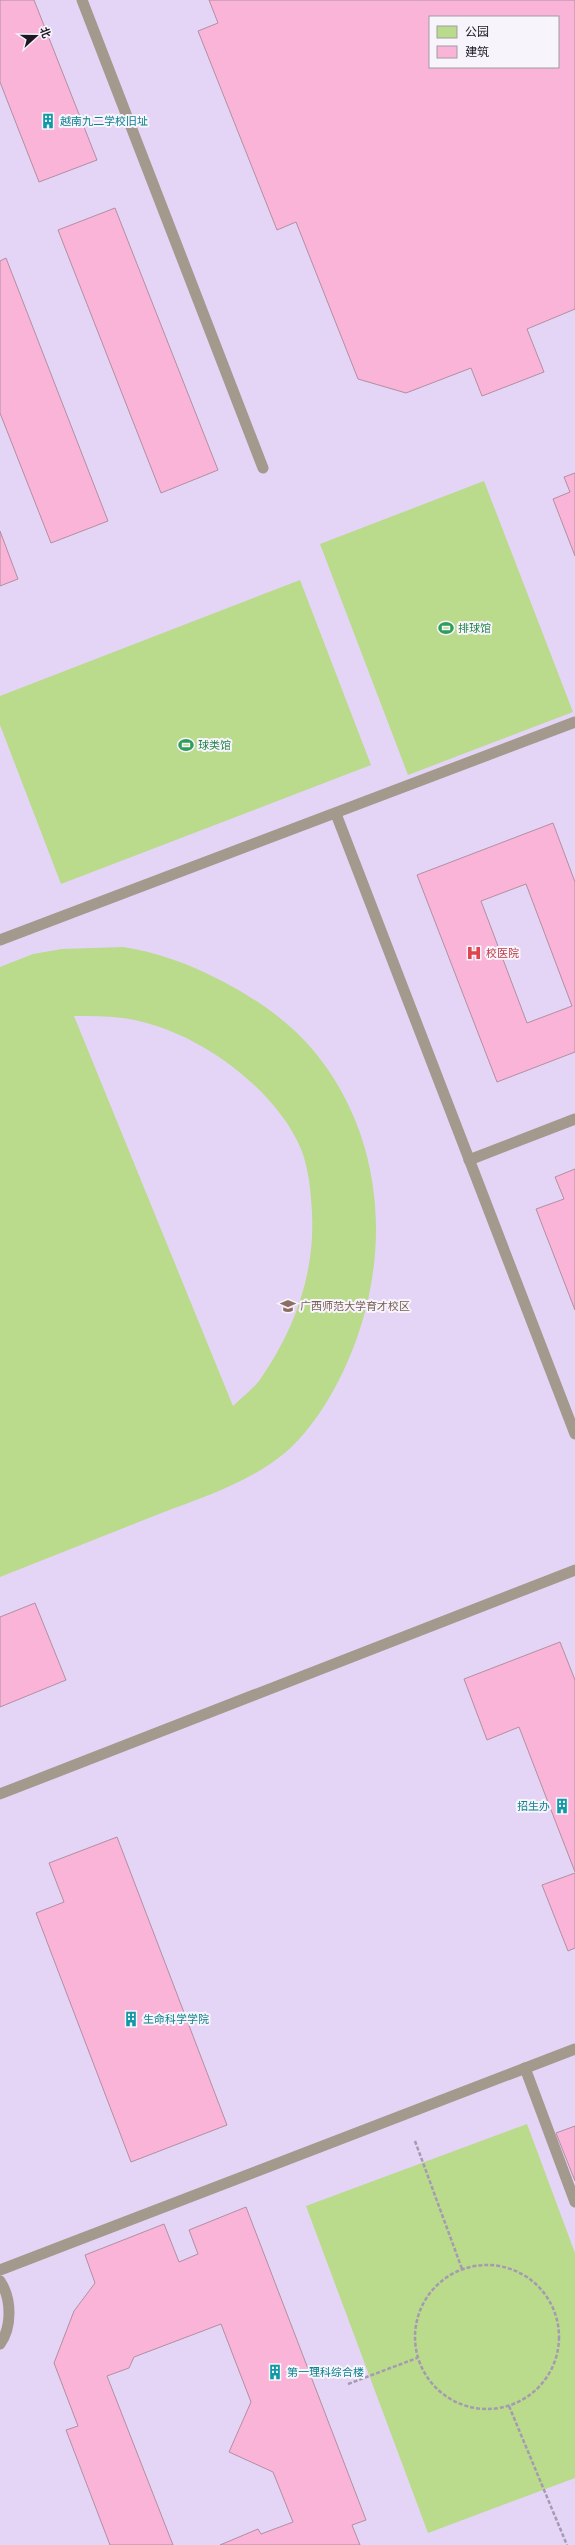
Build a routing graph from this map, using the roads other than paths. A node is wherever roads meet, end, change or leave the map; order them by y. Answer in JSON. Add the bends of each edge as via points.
{"nodes":[{"id":1,"x":82,"y":0,"type":"edge"},
{"id":2,"x":263,"y":468,"type":"dead end"},
{"id":3,"x":575,"y":722,"type":"edge"},
{"id":4,"x":336,"y":814,"type":"junction"},
{"id":5,"x":0,"y":940,"type":"edge"},
{"id":6,"x":575,"y":1119,"type":"edge"},
{"id":7,"x":469,"y":1160,"type":"junction"},
{"id":8,"x":575,"y":1434,"type":"edge"},
{"id":9,"x":575,"y":1570,"type":"edge"},
{"id":10,"x":0,"y":1794,"type":"edge"},
{"id":11,"x":575,"y":2049,"type":"edge"},
{"id":12,"x":525,"y":2068,"type":"junction"},
{"id":13,"x":575,"y":2202,"type":"edge"},
{"id":14,"x":0,"y":2270,"type":"edge"},
{"id":15,"x":0,"y":2281,"type":"edge"},
{"id":16,"x":0,"y":2344,"type":"edge"}],
"edges":[{"from":1,"to":2,"type":"lane"},
{"from":3,"to":4,"type":"lane"},
{"from":4,"to":5,"type":"lane"},
{"from":4,"to":7,"type":"lane"},
{"from":6,"to":7,"type":"lane"},
{"from":7,"to":8,"type":"lane"},
{"from":9,"to":10,"type":"lane"},
{"from":11,"to":12,"type":"lane"},
{"from":12,"to":13,"type":"lane"},
{"from":12,"to":14,"type":"lane"},
{"from":15,"to":16,"type":"lane","via":[[9,2306],[8,2324]]}]}
